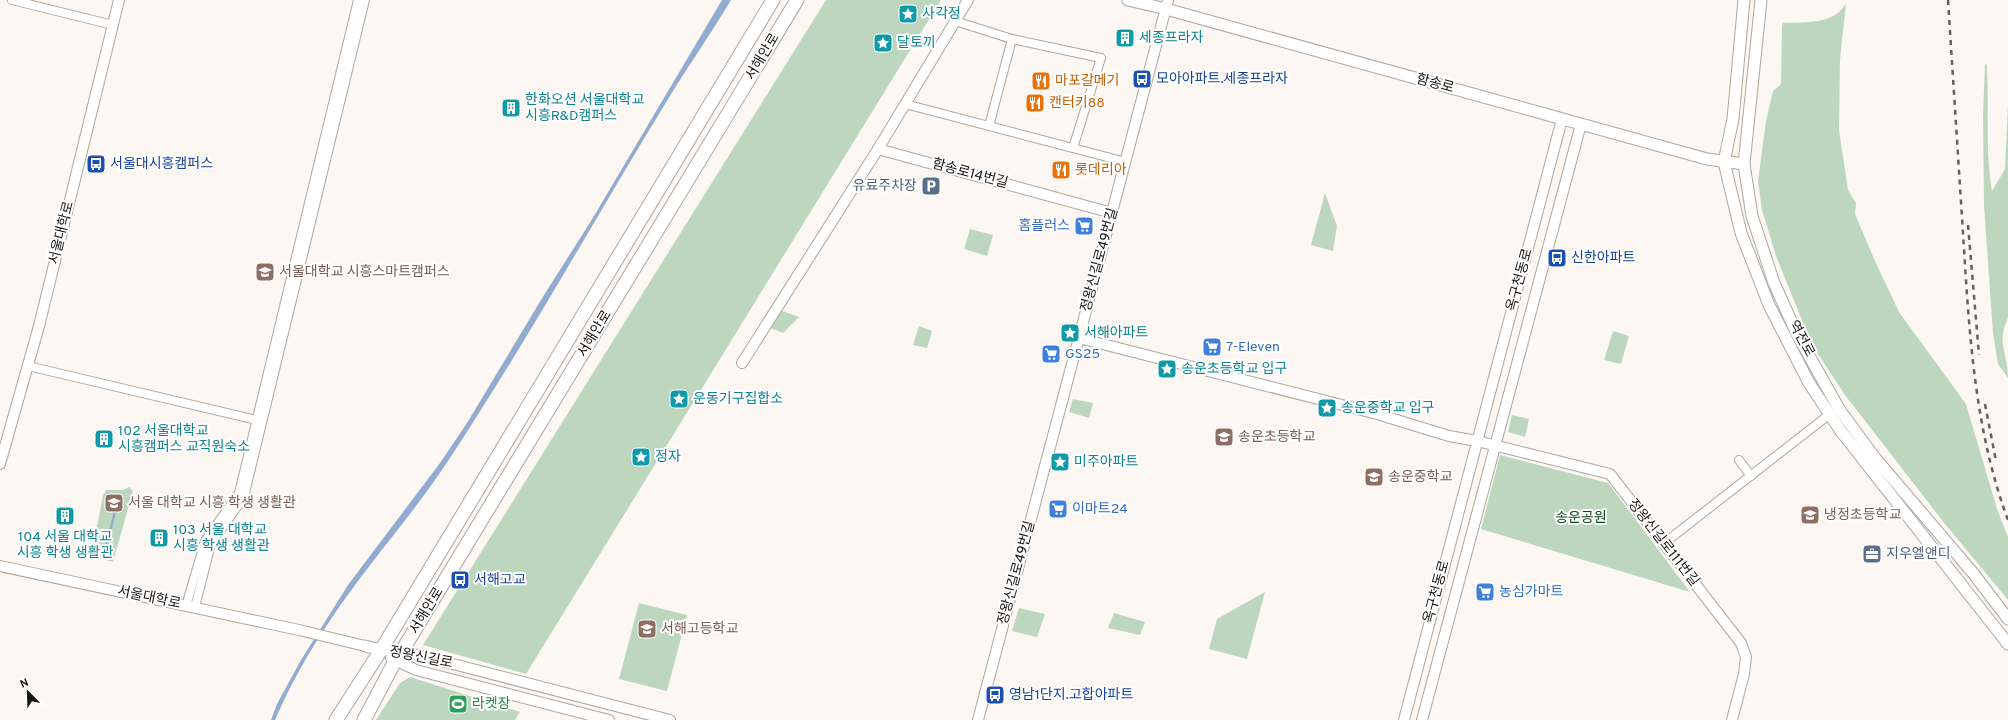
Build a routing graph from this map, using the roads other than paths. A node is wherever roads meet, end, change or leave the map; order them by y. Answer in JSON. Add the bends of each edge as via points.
{"nodes":[{"id":1,"x":12,"y":0,"type":"edge"},
{"id":2,"x":119,"y":0,"type":"edge"},
{"id":3,"x":358,"y":0,"type":"edge"},
{"id":4,"x":365,"y":0,"type":"edge"},
{"id":5,"x":773,"y":0,"type":"edge"},
{"id":6,"x":797,"y":0,"type":"edge"},
{"id":7,"x":968,"y":0,"type":"edge"},
{"id":8,"x":1128,"y":0,"type":"edge"},
{"id":9,"x":1744,"y":0,"type":"edge"},
{"id":10,"x":1761,"y":0,"type":"edge"},
{"id":11,"x":1167,"y":4,"type":"edge"},
{"id":12,"x":955,"y":22,"type":"junction"},
{"id":13,"x":113,"y":25,"type":"junction"},
{"id":14,"x":1012,"y":39,"type":"junction"},
{"id":15,"x":905,"y":104,"type":"junction"},
{"id":16,"x":1562,"y":119,"type":"junction"},
{"id":17,"x":1580,"y":124,"type":"junction"},
{"id":18,"x":989,"y":126,"type":"junction"},
{"id":19,"x":1073,"y":148,"type":"junction"},
{"id":20,"x":878,"y":149,"type":"junction"},
{"id":21,"x":1126,"y":162,"type":"junction"},
{"id":22,"x":1724,"y":162,"type":"junction"},
{"id":23,"x":1744,"y":164,"type":"junction"},
{"id":24,"x":1112,"y":213,"type":"junction"},
{"id":25,"x":1079,"y":338,"type":"junction"},
{"id":26,"x":742,"y":363,"type":"dead end"},
{"id":27,"x":28,"y":366,"type":"junction"},
{"id":28,"x":1830,"y":414,"type":"junction"},
{"id":29,"x":260,"y":420,"type":"junction"},
{"id":30,"x":1477,"y":441,"type":"junction"},
{"id":31,"x":1494,"y":446,"type":"junction"},
{"id":32,"x":1739,"y":460,"type":"dead end"},
{"id":33,"x":0,"y":464,"type":"edge"},
{"id":34,"x":1751,"y":476,"type":"junction"},
{"id":35,"x":1664,"y":544,"type":"junction"},
{"id":36,"x":0,"y":566,"type":"edge"},
{"id":37,"x":191,"y":606,"type":"junction"},
{"id":38,"x":2008,"y":619,"type":"edge"},
{"id":39,"x":2008,"y":644,"type":"edge"},
{"id":40,"x":365,"y":646,"type":"joint"},
{"id":41,"x":379,"y":654,"type":"junction"},
{"id":42,"x":397,"y":660,"type":"junction"},
{"id":43,"x":657,"y":718,"type":"edge"},
{"id":44,"x":336,"y":720,"type":"edge"},
{"id":45,"x":344,"y":720,"type":"edge"},
{"id":46,"x":355,"y":720,"type":"edge"},
{"id":47,"x":364,"y":720,"type":"edge"},
{"id":48,"x":609,"y":720,"type":"edge"},
{"id":49,"x":670,"y":720,"type":"edge"},
{"id":50,"x":978,"y":720,"type":"edge"},
{"id":51,"x":1404,"y":720,"type":"edge"},
{"id":52,"x":1422,"y":720,"type":"edge"},
{"id":53,"x":1732,"y":720,"type":"edge"}],
"edges":[{"from":1,"to":13,"type":"street"},
{"from":2,"to":13,"type":"street","name":"서울대학로"},
{"from":3,"to":29,"type":"street"},
{"from":4,"to":29,"type":"street"},
{"from":5,"to":41,"type":"main road","name":"서해안로"},
{"from":6,"to":42,"type":"main road","name":"서해안로"},
{"from":7,"to":12,"type":"street"},
{"from":8,"to":11,"type":"main road","name":"함송로"},
{"from":9,"to":22,"type":"main road","name":"역전로","via":[[1733,119]]},
{"from":10,"to":23,"type":"main road","name":"역전로"},
{"from":11,"to":16,"type":"main road","name":"함송로"},
{"from":11,"to":21,"type":"street","name":"정왕신길로49번길"},
{"from":12,"to":14,"type":"street"},
{"from":12,"to":15,"type":"street"},
{"from":13,"to":27,"type":"street","name":"서울대학로"},
{"from":14,"to":18,"type":"street"},
{"from":14,"to":19,"type":"street","via":[[1101,58]]},
{"from":15,"to":18,"type":"street"},
{"from":15,"to":20,"type":"street"},
{"from":16,"to":17,"type":"main road","name":"함송로"},
{"from":16,"to":30,"type":"street","name":"옥구천동로"},
{"from":17,"to":22,"type":"main road","name":"함송로"},
{"from":17,"to":31,"type":"street","name":"옥구천동로"},
{"from":18,"to":19,"type":"street"},
{"from":19,"to":21,"type":"street"},
{"from":20,"to":24,"type":"street","name":"함송로14번길"},
{"from":20,"to":26,"type":"street"},
{"from":21,"to":24,"type":"street","name":"정왕신길로49번길"},
{"from":22,"to":23,"type":"main road","name":"함송로"},
{"from":22,"to":28,"type":"main road","name":"역전로","via":[[1741,232],[1768,305],[1809,383]]},
{"from":23,"to":38,"type":"main road","name":"역전로","via":[[1752,216],[1774,283],[1797,334],[1840,409],[1875,458],[1973,573]]},
{"from":24,"to":25,"type":"street","name":"정왕신길로49번길"},
{"from":25,"to":30,"type":"street","via":[[1377,414],[1448,436]]},
{"from":25,"to":50,"type":"street","name":"정왕신길로49번길"},
{"from":27,"to":29,"type":"street"},
{"from":27,"to":33,"type":"street","name":"서울대학로"},
{"from":28,"to":34,"type":"street"},
{"from":28,"to":39,"type":"main road","name":"역전로"},
{"from":29,"to":37,"type":"street","via":[[244,497],[211,544]]},
{"from":30,"to":31,"type":"street"},
{"from":30,"to":51,"type":"street","name":"옥구천동로"},
{"from":31,"to":35,"type":"street","name":"정왕신길로111번길","via":[[1610,474]]},
{"from":31,"to":52,"type":"street","name":"옥구천동로"},
{"from":32,"to":34,"type":"street"},
{"from":34,"to":35,"type":"street"},
{"from":35,"to":53,"type":"street","name":"정왕신길로111번길","via":[[1741,643],[1746,657]]},
{"from":36,"to":37,"type":"street","name":"서울대학로"},
{"from":37,"to":40,"type":"street","name":"서울대학로"},
{"from":40,"to":41,"type":"main road"},
{"from":41,"to":42,"type":"street","name":"정왕신길로"},
{"from":41,"to":44,"type":"main road","name":"서해안로"},
{"from":41,"to":45,"type":"main road","name":"서해안로"},
{"from":42,"to":43,"type":"street","name":"정왕신길로"},
{"from":42,"to":46,"type":"main road","name":"서해안로"},
{"from":42,"to":47,"type":"main road","name":"서해안로"},
{"from":42,"to":48,"type":"street","name":"정왕신길로","via":[[416,670]]},
{"from":43,"to":49,"type":"street","name":"정왕신길로"}]}
